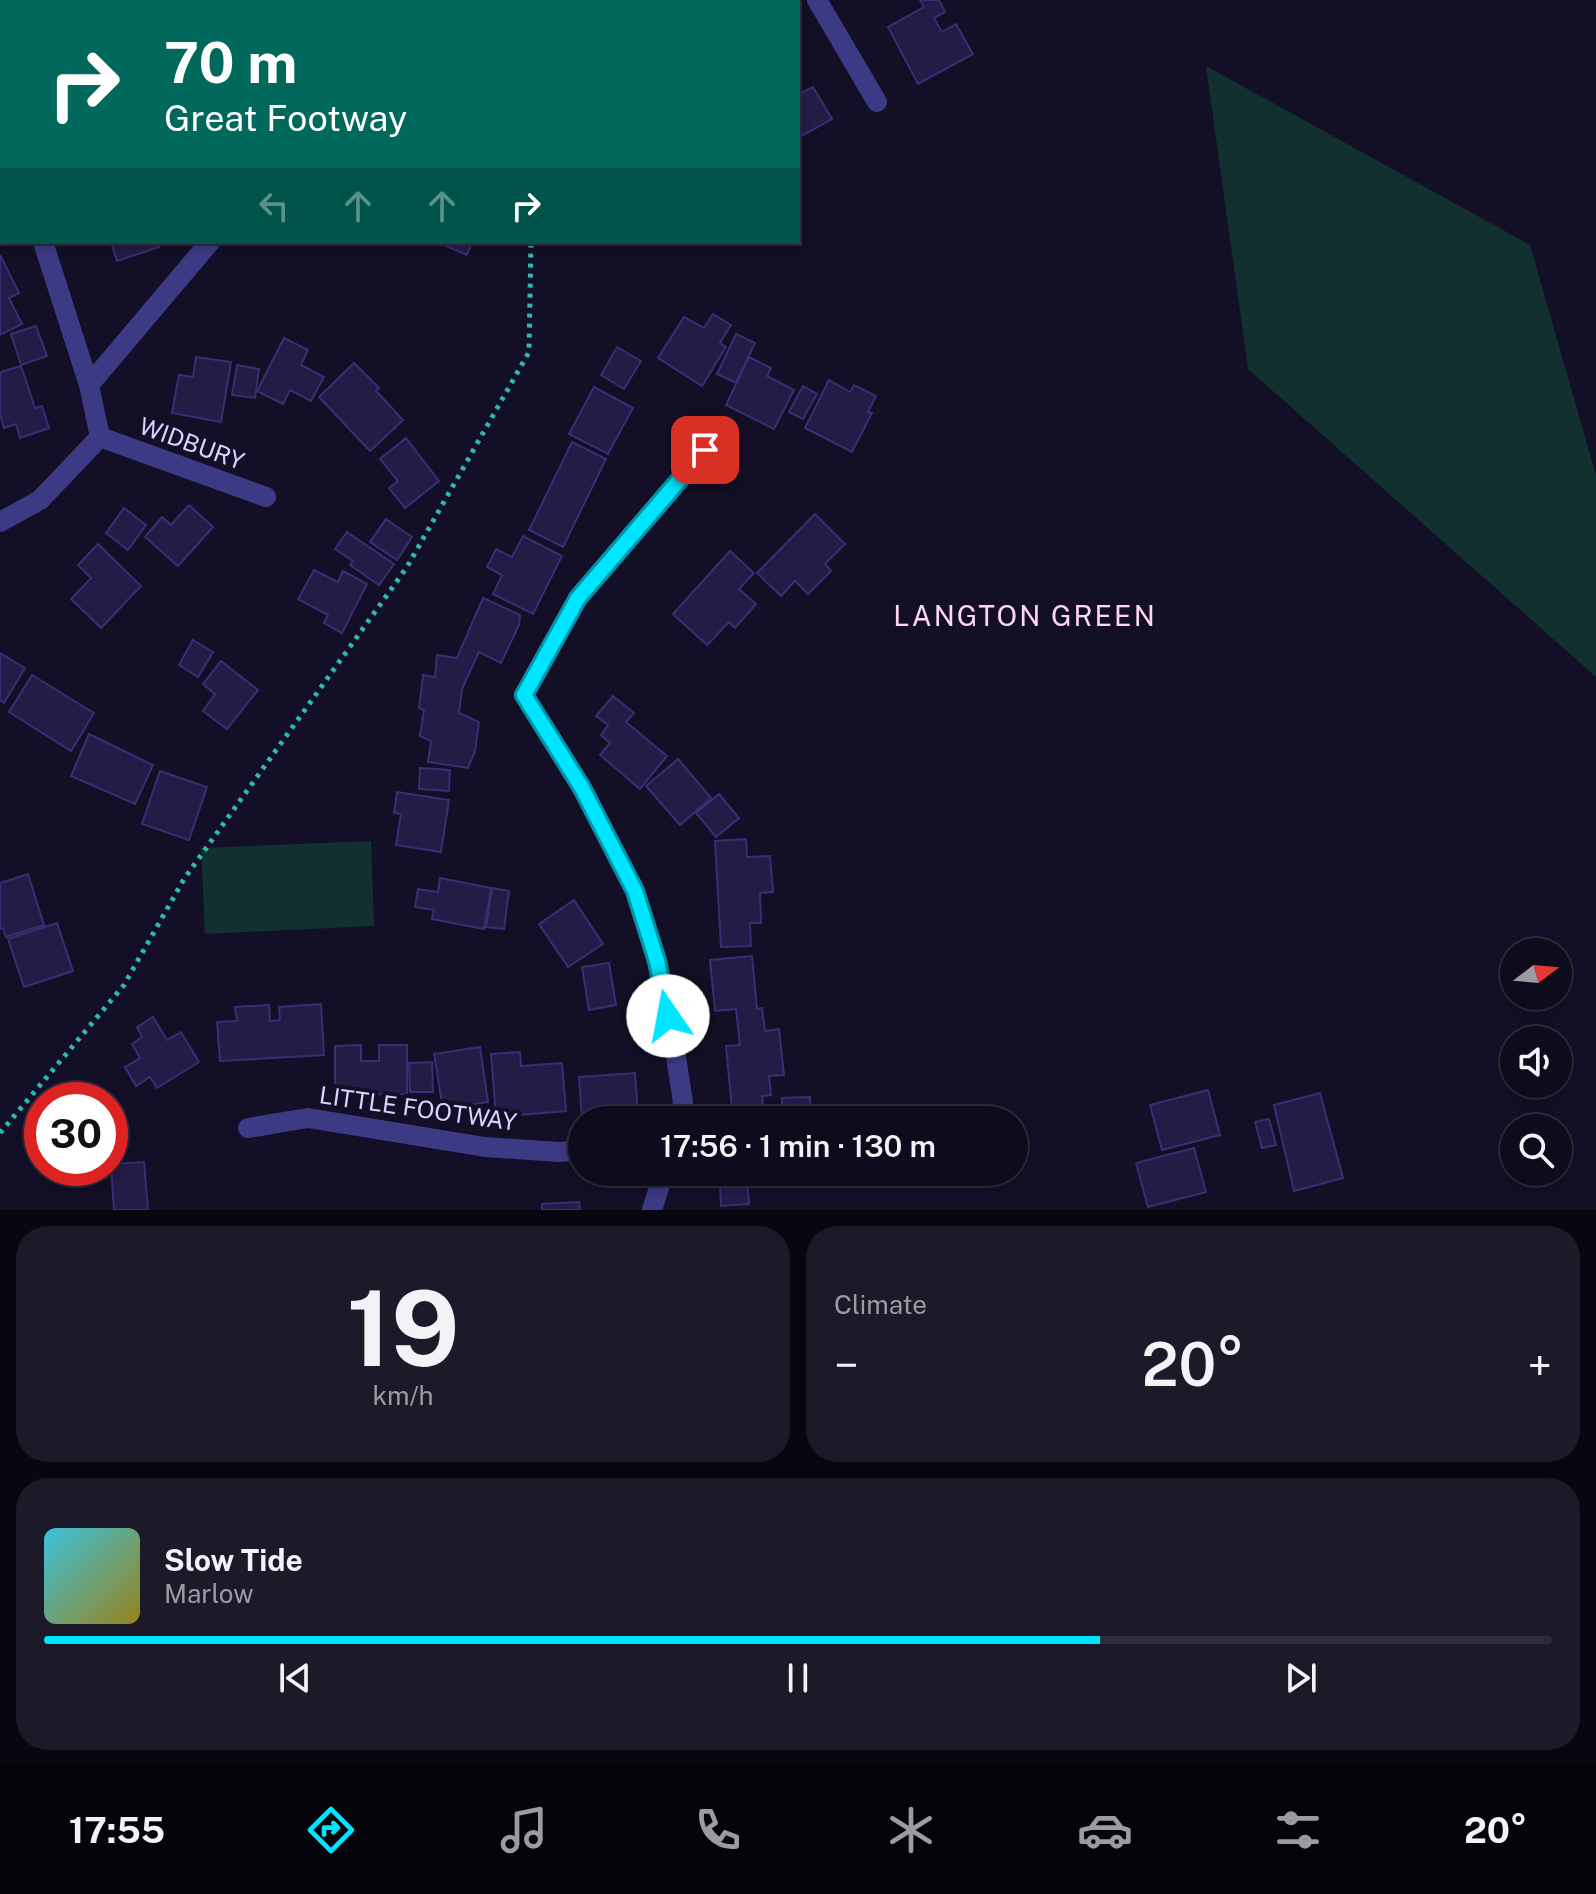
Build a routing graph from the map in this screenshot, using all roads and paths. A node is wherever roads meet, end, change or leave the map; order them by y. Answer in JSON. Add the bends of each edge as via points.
{"nodes":[{"id":1,"x":817,"y":0,"type":"edge"},
{"id":2,"x":877,"y":102,"type":"dead end"},
{"id":3,"x":44,"y":244,"type":"edge"},
{"id":4,"x":208,"y":244,"type":"edge"},
{"id":5,"x":531,"y":244,"type":"edge"},
{"id":6,"x":89,"y":385,"type":"junction"},
{"id":7,"x":100,"y":437,"type":"junction"},
{"id":8,"x":705,"y":450,"type":"dead end"},
{"id":9,"x":266,"y":497,"type":"dead end"},
{"id":10,"x":0,"y":522,"type":"edge"},
{"id":11,"x":682,"y":1106,"type":"edge"},
{"id":12,"x":248,"y":1128,"type":"dead end"},
{"id":13,"x":0,"y":1133,"type":"edge"},
{"id":14,"x":568,"y":1151,"type":"edge"},
{"id":15,"x":660,"y":1186,"type":"edge"},
{"id":16,"x":652,"y":1210,"type":"edge"}],
"edges":[{"from":1,"to":2,"type":"street"},
{"from":3,"to":6,"type":"street"},
{"from":4,"to":6,"type":"street"},
{"from":5,"to":13,"type":"path","via":[[529,352],[407,567],[184,879],[124,985]]},
{"from":6,"to":7,"type":"street"},
{"from":7,"to":9,"type":"street","name":"WIDBURY"},
{"from":7,"to":10,"type":"street","via":[[40,500]]},
{"from":8,"to":11,"type":"street","via":[[578,598],[524,695],[582,788],[635,891],[657,961]]},
{"from":12,"to":14,"type":"street","name":"LITTLE FOOTWAY","via":[[308,1118],[485,1147]]},
{"from":15,"to":16,"type":"street"}]}
